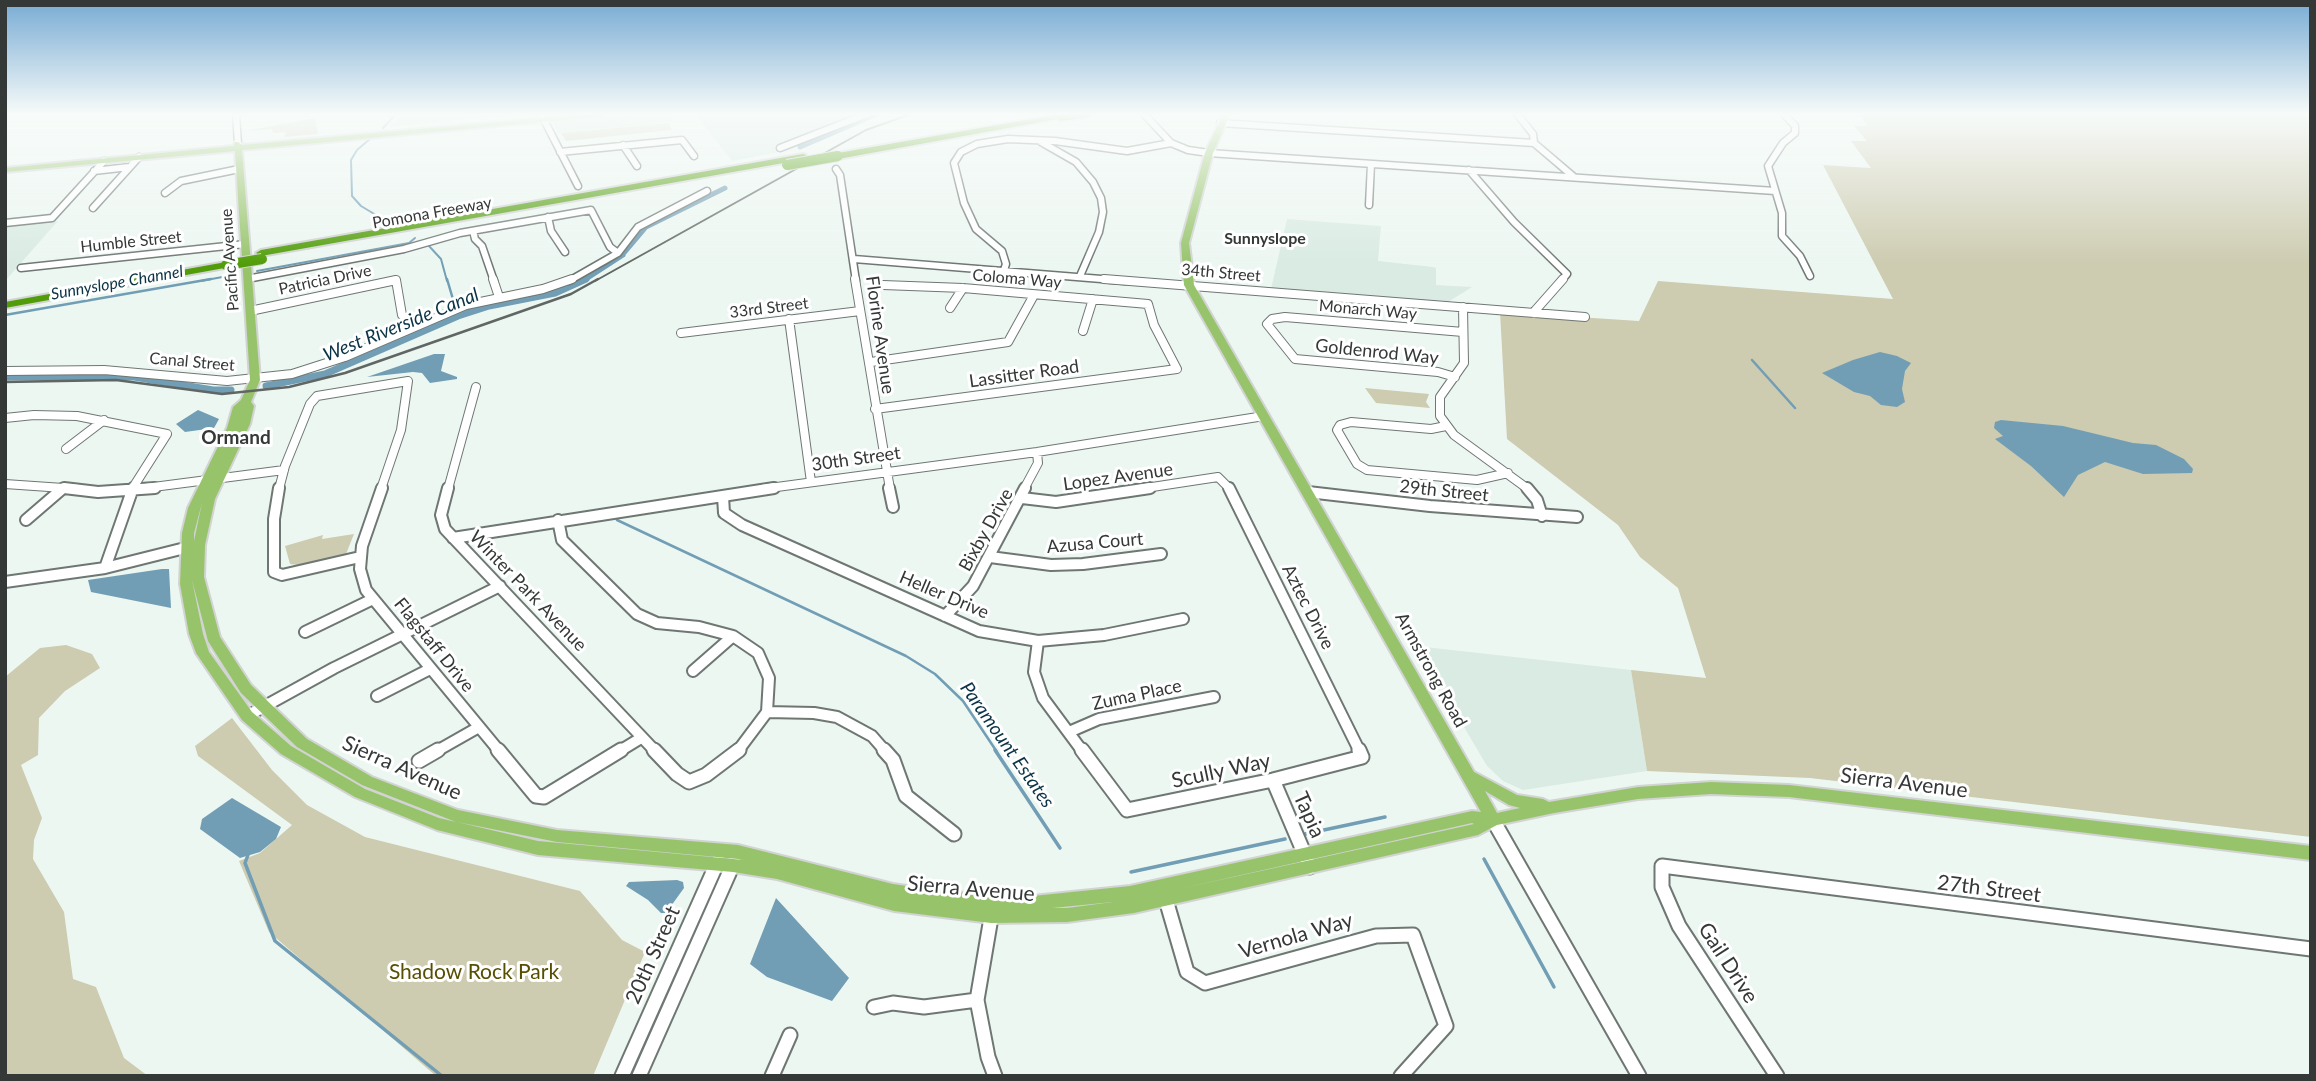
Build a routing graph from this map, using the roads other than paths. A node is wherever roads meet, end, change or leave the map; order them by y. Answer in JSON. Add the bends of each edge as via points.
{"nodes":[{"id":1,"x":43,"y":164,"type":"edge"},
{"id":2,"x":55,"y":164,"type":"edge"},
{"id":3,"x":101,"y":164,"type":"edge"},
{"id":4,"x":133,"y":164,"type":"edge"},
{"id":5,"x":239,"y":164,"type":"edge"},
{"id":6,"x":567,"y":164,"type":"edge"},
{"id":7,"x":763,"y":164,"type":"edge"},
{"id":8,"x":790,"y":164,"type":"edge"},
{"id":9,"x":954,"y":164,"type":"edge"},
{"id":10,"x":1078,"y":164,"type":"edge"},
{"id":11,"x":1206,"y":164,"type":"edge"},
{"id":12,"x":1371,"y":164,"type":"edge"},
{"id":13,"x":1378,"y":164,"type":"edge"},
{"id":14,"x":1559,"y":164,"type":"edge"},
{"id":15,"x":1769,"y":164,"type":"edge"},
{"id":16,"x":130,"y":167,"type":"junction"},
{"id":17,"x":5,"y":168,"type":"edge"},
{"id":18,"x":239,"y":169,"type":"junction"},
{"id":19,"x":836,"y":169,"type":"dead end"},
{"id":20,"x":1469,"y":170,"type":"junction"},
{"id":21,"x":94,"y":171,"type":"junction"},
{"id":22,"x":1574,"y":177,"type":"junction"},
{"id":23,"x":578,"y":186,"type":"dead end"},
{"id":24,"x":707,"y":191,"type":"dead end"},
{"id":25,"x":1775,"y":191,"type":"junction"},
{"id":26,"x":165,"y":193,"type":"dead end"},
{"id":27,"x":1369,"y":205,"type":"dead end"},
{"id":28,"x":93,"y":208,"type":"dead end"},
{"id":29,"x":548,"y":217,"type":"junction"},
{"id":30,"x":5,"y":223,"type":"edge"},
{"id":31,"x":407,"y":231,"type":"junction"},
{"id":32,"x":473,"y":231,"type":"junction"},
{"id":33,"x":245,"y":244,"type":"junction"},
{"id":34,"x":565,"y":251,"type":"dead end"},
{"id":35,"x":618,"y":253,"type":"junction"},
{"id":36,"x":262,"y":256,"type":"junction"},
{"id":37,"x":854,"y":259,"type":"junction"},
{"id":38,"x":226,"y":262,"type":"junction"},
{"id":39,"x":21,"y":268,"type":"dead end"},
{"id":40,"x":1004,"y":270,"type":"junction"},
{"id":41,"x":1080,"y":276,"type":"junction"},
{"id":42,"x":1810,"y":276,"type":"dead end"},
{"id":43,"x":247,"y":279,"type":"junction"},
{"id":44,"x":883,"y":285,"type":"dead end"},
{"id":45,"x":1189,"y":285,"type":"junction"},
{"id":46,"x":963,"y":288,"type":"junction"},
{"id":47,"x":1034,"y":295,"type":"junction"},
{"id":48,"x":499,"y":298,"type":"junction"},
{"id":49,"x":5,"y":299,"type":"edge"},
{"id":50,"x":1093,"y":299,"type":"junction"},
{"id":51,"x":5,"y":305,"type":"edge"},
{"id":52,"x":1463,"y":307,"type":"junction"},
{"id":53,"x":950,"y":308,"type":"dead end"},
{"id":54,"x":860,"y":310,"type":"junction"},
{"id":55,"x":250,"y":311,"type":"junction"},
{"id":56,"x":1533,"y":313,"type":"junction"},
{"id":57,"x":1585,"y":317,"type":"dead end"},
{"id":58,"x":789,"y":319,"type":"junction"},
{"id":59,"x":415,"y":327,"type":"junction"},
{"id":60,"x":1083,"y":331,"type":"dead end"},
{"id":61,"x":1462,"y":332,"type":"junction"},
{"id":62,"x":681,"y":333,"type":"dead end"},
{"id":63,"x":1295,"y":359,"type":"joint"},
{"id":64,"x":871,"y":362,"type":"junction"},
{"id":65,"x":1177,"y":369,"type":"joint"},
{"id":66,"x":5,"y":371,"type":"edge"},
{"id":67,"x":1455,"y":377,"type":"junction"},
{"id":68,"x":254,"y":380,"type":"junction"},
{"id":69,"x":476,"y":387,"type":"dead end"},
{"id":70,"x":246,"y":402,"type":"joint"},
{"id":71,"x":875,"y":409,"type":"junction"},
{"id":72,"x":1264,"y":416,"type":"junction"},
{"id":73,"x":5,"y":418,"type":"edge"},
{"id":74,"x":104,"y":420,"type":"junction"},
{"id":75,"x":1446,"y":426,"type":"junction"},
{"id":76,"x":66,"y":449,"type":"dead end"},
{"id":77,"x":1037,"y":452,"type":"junction"},
{"id":78,"x":284,"y":468,"type":"junction"},
{"id":79,"x":886,"y":470,"type":"junction"},
{"id":80,"x":1508,"y":473,"type":"junction"},
{"id":81,"x":1218,"y":477,"type":"joint"},
{"id":82,"x":215,"y":478,"type":"junction"},
{"id":83,"x":811,"y":482,"type":"junction"},
{"id":84,"x":5,"y":484,"type":"edge"},
{"id":85,"x":62,"y":489,"type":"junction"},
{"id":86,"x":132,"y":489,"type":"junction"},
{"id":87,"x":1308,"y":492,"type":"junction"},
{"id":88,"x":723,"y":496,"type":"junction"},
{"id":89,"x":1022,"y":498,"type":"junction"},
{"id":90,"x":893,"y":507,"type":"dead end"},
{"id":91,"x":1542,"y":516,"type":"junction"},
{"id":92,"x":1577,"y":517,"type":"dead end"},
{"id":93,"x":26,"y":520,"type":"dead end"},
{"id":94,"x":558,"y":520,"type":"junction"},
{"id":95,"x":453,"y":538,"type":"junction"},
{"id":96,"x":193,"y":549,"type":"junction"},
{"id":97,"x":1161,"y":554,"type":"dead end"},
{"id":98,"x":360,"y":557,"type":"junction"},
{"id":99,"x":990,"y":557,"type":"junction"},
{"id":100,"x":105,"y":568,"type":"junction"},
{"id":101,"x":5,"y":582,"type":"edge"},
{"id":102,"x":500,"y":586,"type":"junction"},
{"id":103,"x":373,"y":599,"type":"junction"},
{"id":104,"x":945,"y":616,"type":"junction"},
{"id":105,"x":1183,"y":619,"type":"dead end"},
{"id":106,"x":305,"y":632,"type":"dead end"},
{"id":107,"x":401,"y":634,"type":"junction"},
{"id":108,"x":733,"y":636,"type":"junction"},
{"id":109,"x":1038,"y":641,"type":"junction"},
{"id":110,"x":430,"y":669,"type":"junction"},
{"id":111,"x":693,"y":671,"type":"dead end"},
{"id":112,"x":377,"y":696,"type":"dead end"},
{"id":113,"x":1214,"y":697,"type":"dead end"},
{"id":114,"x":262,"y":706,"type":"junction"},
{"id":115,"x":767,"y":712,"type":"junction"},
{"id":116,"x":247,"y":716,"type":"junction"},
{"id":117,"x":479,"y":727,"type":"junction"},
{"id":118,"x":1069,"y":732,"type":"junction"},
{"id":119,"x":641,"y":738,"type":"junction"},
{"id":120,"x":1362,"y":757,"type":"joint"},
{"id":121,"x":419,"y":761,"type":"dead end"},
{"id":122,"x":1468,"y":773,"type":"junction"},
{"id":123,"x":1273,"y":780,"type":"junction"},
{"id":124,"x":1554,"y":807,"type":"junction"},
{"id":125,"x":1493,"y":820,"type":"junction"},
{"id":126,"x":954,"y":834,"type":"dead end"},
{"id":127,"x":2311,"y":853,"type":"edge"},
{"id":128,"x":728,"y":858,"type":"junction"},
{"id":129,"x":1307,"y":860,"type":"junction"},
{"id":130,"x":1662,"y":866,"type":"joint"},
{"id":131,"x":1164,"y":893,"type":"junction"},
{"id":132,"x":993,"y":909,"type":"junction"},
{"id":133,"x":2311,"y":949,"type":"edge"},
{"id":134,"x":977,"y":1000,"type":"junction"},
{"id":135,"x":874,"y":1007,"type":"dead end"},
{"id":136,"x":790,"y":1035,"type":"dead end"},
{"id":137,"x":622,"y":1076,"type":"edge"},
{"id":138,"x":639,"y":1076,"type":"edge"},
{"id":139,"x":772,"y":1076,"type":"edge"},
{"id":140,"x":995,"y":1076,"type":"edge"},
{"id":141,"x":1401,"y":1076,"type":"edge"},
{"id":142,"x":1639,"y":1076,"type":"edge"},
{"id":143,"x":1777,"y":1076,"type":"edge"}],
"edges":[{"from":1,"to":17,"type":"main road"},
{"from":2,"to":17,"type":"main road"},
{"from":3,"to":21,"type":"street"},
{"from":4,"to":16,"type":"street"},
{"from":5,"to":18,"type":"main road","name":"Pacific Avenue"},
{"from":6,"to":23,"type":"street"},
{"from":7,"to":31,"type":"highway","name":"Pomona Freeway"},
{"from":8,"to":31,"type":"highway","name":"Pomona Freeway","bridge":true},
{"from":9,"to":40,"type":"street","via":[[972,222],[1002,251]]},
{"from":10,"to":41,"type":"street","via":[[1101,198],[1103,212],[1100,232]]},
{"from":11,"to":45,"type":"main road","via":[[1185,243]]},
{"from":12,"to":27,"type":"street"},
{"from":13,"to":20,"type":"street"},
{"from":14,"to":22,"type":"street"},
{"from":15,"to":25,"type":"street"},
{"from":16,"to":21,"type":"street"},
{"from":16,"to":28,"type":"street"},
{"from":18,"to":26,"type":"street","via":[[181,181]]},
{"from":18,"to":33,"type":"main road","name":"Pacific Avenue"},
{"from":19,"to":37,"type":"street","name":"Florine Avenue"},
{"from":20,"to":22,"type":"street"},
{"from":20,"to":56,"type":"street","via":[[1567,274]]},
{"from":21,"to":30,"type":"street","via":[[52,218]]},
{"from":22,"to":25,"type":"street"},
{"from":24,"to":35,"type":"street","name":"Canal Street","via":[[638,227]]},
{"from":25,"to":42,"type":"street","via":[[1782,213],[1782,236]]},
{"from":29,"to":32,"type":"street"},
{"from":29,"to":34,"type":"street","via":[[551,231]]},
{"from":29,"to":35,"type":"street","via":[[591,210],[610,247]]},
{"from":31,"to":36,"type":"highway","name":"Pomona Freeway"},
{"from":31,"to":36,"type":"highway","name":"Pomona Freeway","via":[[391,230]]},
{"from":32,"to":43,"type":"street"},
{"from":32,"to":48,"type":"street"},
{"from":33,"to":39,"type":"street","name":"Humble Street"},
{"from":33,"to":43,"type":"main road","name":"Pacific Avenue"},
{"from":35,"to":48,"type":"street","name":"Canal Street","via":[[556,286]]},
{"from":36,"to":38,"type":"highway","name":"Pomona Freeway","bridge":true},
{"from":37,"to":40,"type":"street","name":"34th Street"},
{"from":37,"to":54,"type":"street","name":"Florine Avenue"},
{"from":38,"to":49,"type":"highway","name":"Pomona Freeway"},
{"from":38,"to":51,"type":"highway","name":"Pomona Freeway"},
{"from":40,"to":41,"type":"street","name":"34th Street"},
{"from":41,"to":45,"type":"street","name":"34th Street"},
{"from":43,"to":55,"type":"main road","name":"Pacific Avenue"},
{"from":44,"to":46,"type":"street","name":"Coloma Way"},
{"from":45,"to":52,"type":"street","name":"34th Street"},
{"from":45,"to":72,"type":"main road","name":"Armstrong Road"},
{"from":46,"to":47,"type":"street","name":"Coloma Way"},
{"from":46,"to":53,"type":"street"},
{"from":47,"to":50,"type":"street","name":"Coloma Way"},
{"from":47,"to":64,"type":"street","via":[[1008,342]]},
{"from":48,"to":59,"type":"street","name":"Canal Street","via":[[466,305]]},
{"from":50,"to":60,"type":"street"},
{"from":50,"to":65,"type":"street","name":"Coloma Way","via":[[1148,304]]},
{"from":52,"to":56,"type":"street","name":"34th Street"},
{"from":52,"to":61,"type":"street"},
{"from":54,"to":58,"type":"street","name":"33rd Street"},
{"from":54,"to":64,"type":"street","name":"Florine Avenue"},
{"from":55,"to":59,"type":"street","name":"Patricia Drive","via":[[396,280],[402,315]]},
{"from":55,"to":68,"type":"main road","name":"Pacific Avenue"},
{"from":56,"to":57,"type":"street","name":"34th Street"},
{"from":58,"to":62,"type":"street","name":"33rd Street"},
{"from":58,"to":83,"type":"street"},
{"from":59,"to":68,"type":"street","name":"Canal Street","via":[[330,363]]},
{"from":61,"to":63,"type":"street","name":"Monarch Way","via":[[1272,319],[1267,324]]},
{"from":61,"to":67,"type":"street","via":[[1464,363]]},
{"from":63,"to":67,"type":"street","name":"Goldenrod Way"},
{"from":64,"to":71,"type":"street","name":"Florine Avenue"},
{"from":65,"to":71,"type":"street","name":"Lassitter Road"},
{"from":66,"to":68,"type":"street","name":"Canal Street","via":[[114,370]]},
{"from":67,"to":75,"type":"street","via":[[1440,397],[1440,416]]},
{"from":68,"to":70,"type":"main road","name":"Pacific Avenue"},
{"from":69,"to":95,"type":"street","name":"Winter Park Avenue","via":[[441,514],[444,529]]},
{"from":70,"to":82,"type":"main road","name":"Sierra Avenue","via":[[244,424]]},
{"from":71,"to":79,"type":"street","name":"Florine Avenue"},
{"from":72,"to":77,"type":"street","name":"30th Street"},
{"from":72,"to":87,"type":"main road","name":"Armstrong Road"},
{"from":73,"to":74,"type":"street","via":[[60,414]]},
{"from":74,"to":76,"type":"street"},
{"from":74,"to":86,"type":"street","via":[[167,435]]},
{"from":75,"to":80,"type":"street"},
{"from":75,"to":80,"type":"street","via":[[1431,429],[1351,422],[1337,430],[1362,468],[1477,480]]},
{"from":77,"to":79,"type":"street","name":"30th Street"},
{"from":77,"to":89,"type":"street","name":"Bixby Drive","via":[[1038,463]]},
{"from":78,"to":82,"type":"street"},
{"from":78,"to":98,"type":"street","via":[[274,519],[274,572],[282,575]]},
{"from":78,"to":98,"type":"street","via":[[317,396],[408,381],[401,430]]},
{"from":79,"to":83,"type":"street","name":"30th Street"},
{"from":79,"to":90,"type":"street","name":"Florine Avenue"},
{"from":80,"to":91,"type":"street","via":[[1537,500]]},
{"from":81,"to":89,"type":"street","name":"Lopez Avenue","via":[[1072,500]]},
{"from":81,"to":120,"type":"street","name":"Aztec Drive","via":[[1229,488]]},
{"from":82,"to":86,"type":"street"},
{"from":82,"to":96,"type":"main road","name":"Sierra Avenue","via":[[194,508]]},
{"from":83,"to":88,"type":"street","name":"30th Street"},
{"from":84,"to":85,"type":"street"},
{"from":85,"to":86,"type":"street"},
{"from":85,"to":93,"type":"street"},
{"from":86,"to":100,"type":"street"},
{"from":87,"to":91,"type":"street","name":"29th Street"},
{"from":87,"to":122,"type":"main road","name":"Armstrong Road"},
{"from":88,"to":94,"type":"street","name":"30th Street"},
{"from":88,"to":104,"type":"street","name":"Heller Drive","via":[[724,513],[742,525]]},
{"from":89,"to":99,"type":"street","name":"Bixby Drive"},
{"from":91,"to":92,"type":"street","name":"29th Street"},
{"from":94,"to":95,"type":"street","name":"30th Street"},
{"from":94,"to":108,"type":"street","via":[[562,540],[637,614],[657,623]]},
{"from":95,"to":102,"type":"street","name":"Winter Park Avenue"},
{"from":96,"to":100,"type":"street","via":[[140,566]]},
{"from":96,"to":114,"type":"main road","name":"Sierra Avenue","via":[[213,638]]},
{"from":96,"to":116,"type":"main road","name":"Sierra Avenue","via":[[186,584],[196,634],[212,667]]},
{"from":97,"to":99,"type":"street","name":"Azusa Court","via":[[1051,565]]},
{"from":98,"to":103,"type":"street","name":"Flagstaff Drive","via":[[362,580]]},
{"from":99,"to":104,"type":"street","name":"Bixby Drive","via":[[973,586]]},
{"from":100,"to":101,"type":"street"},
{"from":102,"to":107,"type":"street"},
{"from":102,"to":119,"type":"street","name":"Winter Park Avenue"},
{"from":103,"to":106,"type":"street"},
{"from":103,"to":107,"type":"street","name":"Flagstaff Drive"},
{"from":104,"to":109,"type":"street","name":"Heller Drive","via":[[979,631]]},
{"from":105,"to":109,"type":"street","name":"Heller Drive","via":[[1104,635]]},
{"from":107,"to":110,"type":"street","name":"Flagstaff Drive"},
{"from":107,"to":114,"type":"street"},
{"from":108,"to":111,"type":"street"},
{"from":108,"to":115,"type":"street","via":[[758,653],[769,678]]},
{"from":109,"to":118,"type":"street","via":[[1034,672],[1043,698]]},
{"from":110,"to":112,"type":"street"},
{"from":110,"to":117,"type":"street","name":"Flagstaff Drive"},
{"from":113,"to":118,"type":"street","name":"Zuma Place","via":[[1099,719]]},
{"from":114,"to":116,"type":"street"},
{"from":114,"to":128,"type":"main road","name":"Sierra Avenue","via":[[295,737],[340,766],[456,816],[557,836]]},
{"from":115,"to":119,"type":"street","name":"Winter Park Avenue","via":[[735,755],[689,782]]},
{"from":115,"to":126,"type":"street","via":[[837,717],[872,736],[892,760],[906,796]]},
{"from":116,"to":128,"type":"main road","name":"Sierra Avenue","via":[[286,750],[329,776],[378,802],[437,824],[538,848]]},
{"from":117,"to":119,"type":"street","name":"Flagstaff Drive","via":[[536,796],[544,797]]},
{"from":117,"to":121,"type":"street"},
{"from":118,"to":123,"type":"street","name":"Scully Way","via":[[1127,810]]},
{"from":120,"to":123,"type":"street","name":"Scully Way"},
{"from":122,"to":124,"type":"main road","via":[[1514,802]]},
{"from":122,"to":125,"type":"main road","name":"Armstrong Road"},
{"from":123,"to":129,"type":"street","name":"Tapia"},
{"from":124,"to":125,"type":"main road","name":"Sierra Avenue"},
{"from":124,"to":127,"type":"main road","name":"Sierra Avenue","via":[[1638,793],[1711,788],[1789,791]]},
{"from":125,"to":129,"type":"main road","name":"Sierra Avenue","via":[[1477,829]]},
{"from":125,"to":142,"type":"street","name":"Armstrong Road"},
{"from":128,"to":132,"type":"main road","name":"Sierra Avenue","via":[[903,906]]},
{"from":128,"to":137,"type":"street","name":"20th Street"},
{"from":128,"to":138,"type":"street","name":"20th Street"},
{"from":129,"to":131,"type":"main road","name":"Sierra Avenue"},
{"from":130,"to":133,"type":"street","name":"27th Street"},
{"from":130,"to":143,"type":"street","name":"Gail Drive","via":[[1662,887],[1679,926]]},
{"from":131,"to":132,"type":"main road","name":"Sierra Avenue"},
{"from":131,"to":141,"type":"street","name":"Vernola Way","via":[[1187,972],[1205,984],[1376,936],[1413,936],[1446,1026]]},
{"from":132,"to":134,"type":"street"},
{"from":134,"to":135,"type":"street"},
{"from":134,"to":140,"type":"street"},
{"from":136,"to":139,"type":"street"}]}
